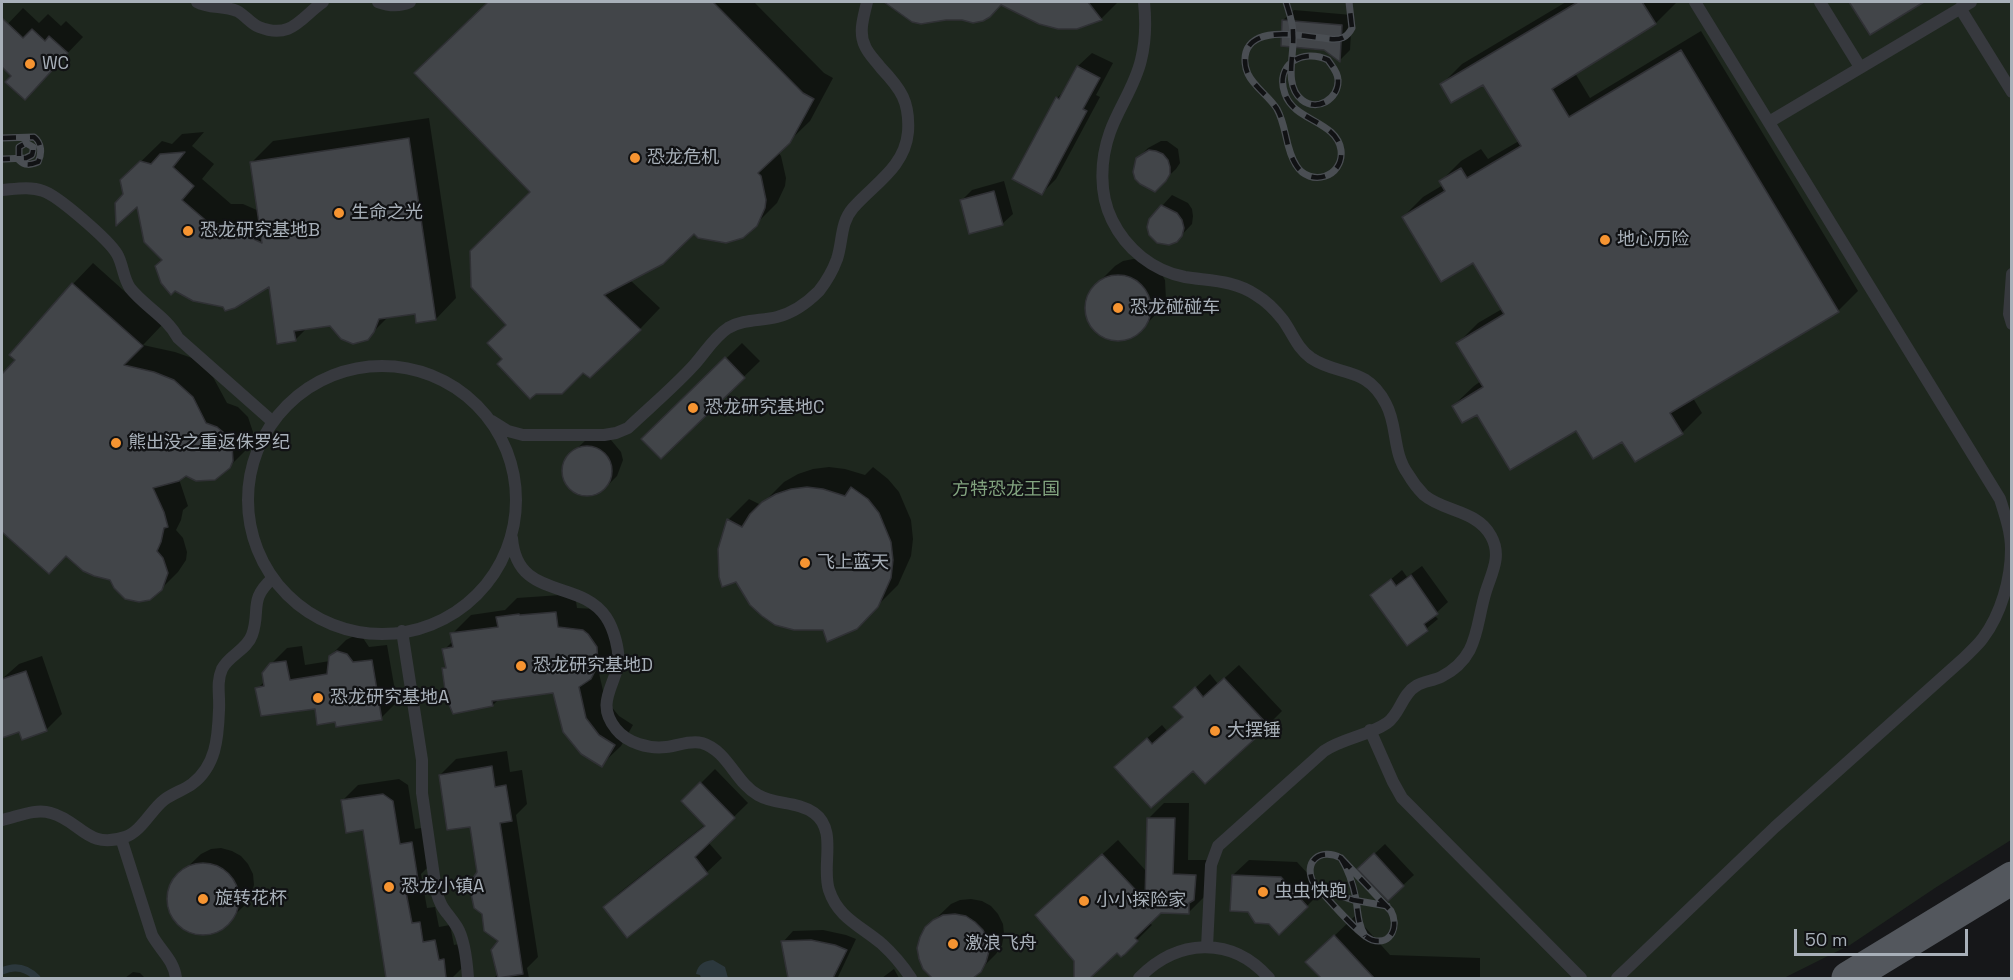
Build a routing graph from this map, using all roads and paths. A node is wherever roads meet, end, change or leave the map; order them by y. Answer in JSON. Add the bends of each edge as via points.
{"nodes":[{"id":1,"x":196,"y":2,"type":"edge"},
{"id":2,"x":323,"y":2,"type":"edge"},
{"id":3,"x":378,"y":2,"type":"edge"},
{"id":4,"x":410,"y":2,"type":"edge"},
{"id":5,"x":867,"y":2,"type":"edge"},
{"id":6,"x":1144,"y":2,"type":"edge"},
{"id":7,"x":1695,"y":2,"type":"edge"},
{"id":8,"x":1820,"y":2,"type":"edge"},
{"id":9,"x":1965,"y":5,"type":"edge"},
{"id":10,"x":1860,"y":67,"type":"junction"},
{"id":11,"x":2012,"y":92,"type":"edge"},
{"id":12,"x":1769,"y":122,"type":"junction"},
{"id":13,"x":2,"y":190,"type":"edge"},
{"id":14,"x":2012,"y":274,"type":"edge"},
{"id":15,"x":2012,"y":324,"type":"edge"},
{"id":16,"x":487,"y":417,"type":"junction"},
{"id":17,"x":273,"y":422,"type":"junction"},
{"id":18,"x":511,"y":532,"type":"junction"},
{"id":19,"x":273,"y":578,"type":"junction"},
{"id":20,"x":2006,"y":604,"type":"edge"},
{"id":21,"x":402,"y":631,"type":"junction"},
{"id":22,"x":1370,"y":730,"type":"junction"},
{"id":23,"x":2,"y":820,"type":"edge"},
{"id":24,"x":121,"y":838,"type":"junction"},
{"id":25,"x":2012,"y":878,"type":"edge"},
{"id":26,"x":1207,"y":947,"type":"junction"},
{"id":27,"x":176,"y":978,"type":"edge"},
{"id":28,"x":468,"y":978,"type":"edge"},
{"id":29,"x":911,"y":978,"type":"edge"},
{"id":30,"x":1139,"y":978,"type":"edge"},
{"id":31,"x":1269,"y":978,"type":"edge"},
{"id":32,"x":1581,"y":978,"type":"edge"},
{"id":33,"x":1617,"y":978,"type":"edge"},
{"id":34,"x":1848,"y":978,"type":"edge"}],
"edges":[{"from":1,"to":2,"type":"lane","via":[[236,11],[257,27],[283,30],[294,27]]},
{"from":3,"to":4,"type":"lane","via":[[398,6]]},
{"from":5,"to":16,"type":"lane","via":[[862,21],[864,46],[907,103],[908,135],[894,166],[852,209],[843,224],[837,260],[820,289],[794,310],[728,328],[628,428],[616,433],[524,435],[498,427]]},
{"from":6,"to":22,"type":"lane","via":[[1141,60],[1109,133],[1103,167],[1103,195],[1121,236],[1158,268],[1186,277],[1227,282],[1256,294],[1271,306],[1309,357],[1365,380],[1386,404],[1400,461],[1416,485],[1425,495],[1480,524],[1490,533],[1494,544],[1496,566],[1472,647],[1452,669],[1415,686],[1388,722]]},
{"from":7,"to":12,"type":"lane"},
{"from":8,"to":10,"type":"lane"},
{"from":9,"to":10,"type":"lane"},
{"from":9,"to":11,"type":"lane"},
{"from":10,"to":12,"type":"lane"},
{"from":12,"to":20,"type":"lane","via":[[2000,499],[2011,549]]},
{"from":13,"to":17,"type":"lane","via":[[34,189],[57,198],[111,245],[128,285],[170,325],[178,338]]},
{"from":14,"to":15,"type":"lane"},
{"from":16,"to":17,"type":"lane","via":[[454,387],[434,377],[403,368],[369,367],[348,370],[307,388]]},
{"from":16,"to":18,"type":"lane","via":[[508,455],[514,477],[516,499]]},
{"from":17,"to":19,"type":"lane","via":[[254,457],[247,501],[255,544]]},
{"from":18,"to":21,"type":"lane","via":[[500,562],[473,597],[436,622]]},
{"from":18,"to":29,"type":"lane","via":[[516,558],[531,577],[588,600],[607,618],[618,652],[618,664],[606,696],[616,729],[637,744],[666,747],[690,742],[714,749],[758,795],[796,804],[816,814],[826,833],[826,875],[833,902],[853,925],[881,943]]},
{"from":19,"to":21,"type":"lane","via":[[291,599],[329,622],[372,633]]},
{"from":19,"to":24,"type":"lane","via":[[258,594],[252,638],[223,667],[218,680],[219,709],[212,761],[191,785],[164,800],[138,829]]},
{"from":20,"to":33,"type":"lane","via":[[1964,658],[1775,827]]},
{"from":21,"to":28,"type":"lane","via":[[422,760],[422,793],[436,890],[440,905],[457,927]]},
{"from":22,"to":26,"type":"lane","via":[[1333,744],[1218,846],[1211,865]]},
{"from":22,"to":32,"type":"lane","via":[[1402,798]]},
{"from":23,"to":24,"type":"lane","via":[[31,812],[49,812],[68,820],[85,835],[99,840]]},
{"from":24,"to":27,"type":"lane","via":[[152,935],[168,956]]},
{"from":25,"to":34,"type":"main road"},
{"from":26,"to":30,"type":"lane","via":[[1181,950],[1165,957]]},
{"from":26,"to":31,"type":"lane","via":[[1232,951]]}]}
